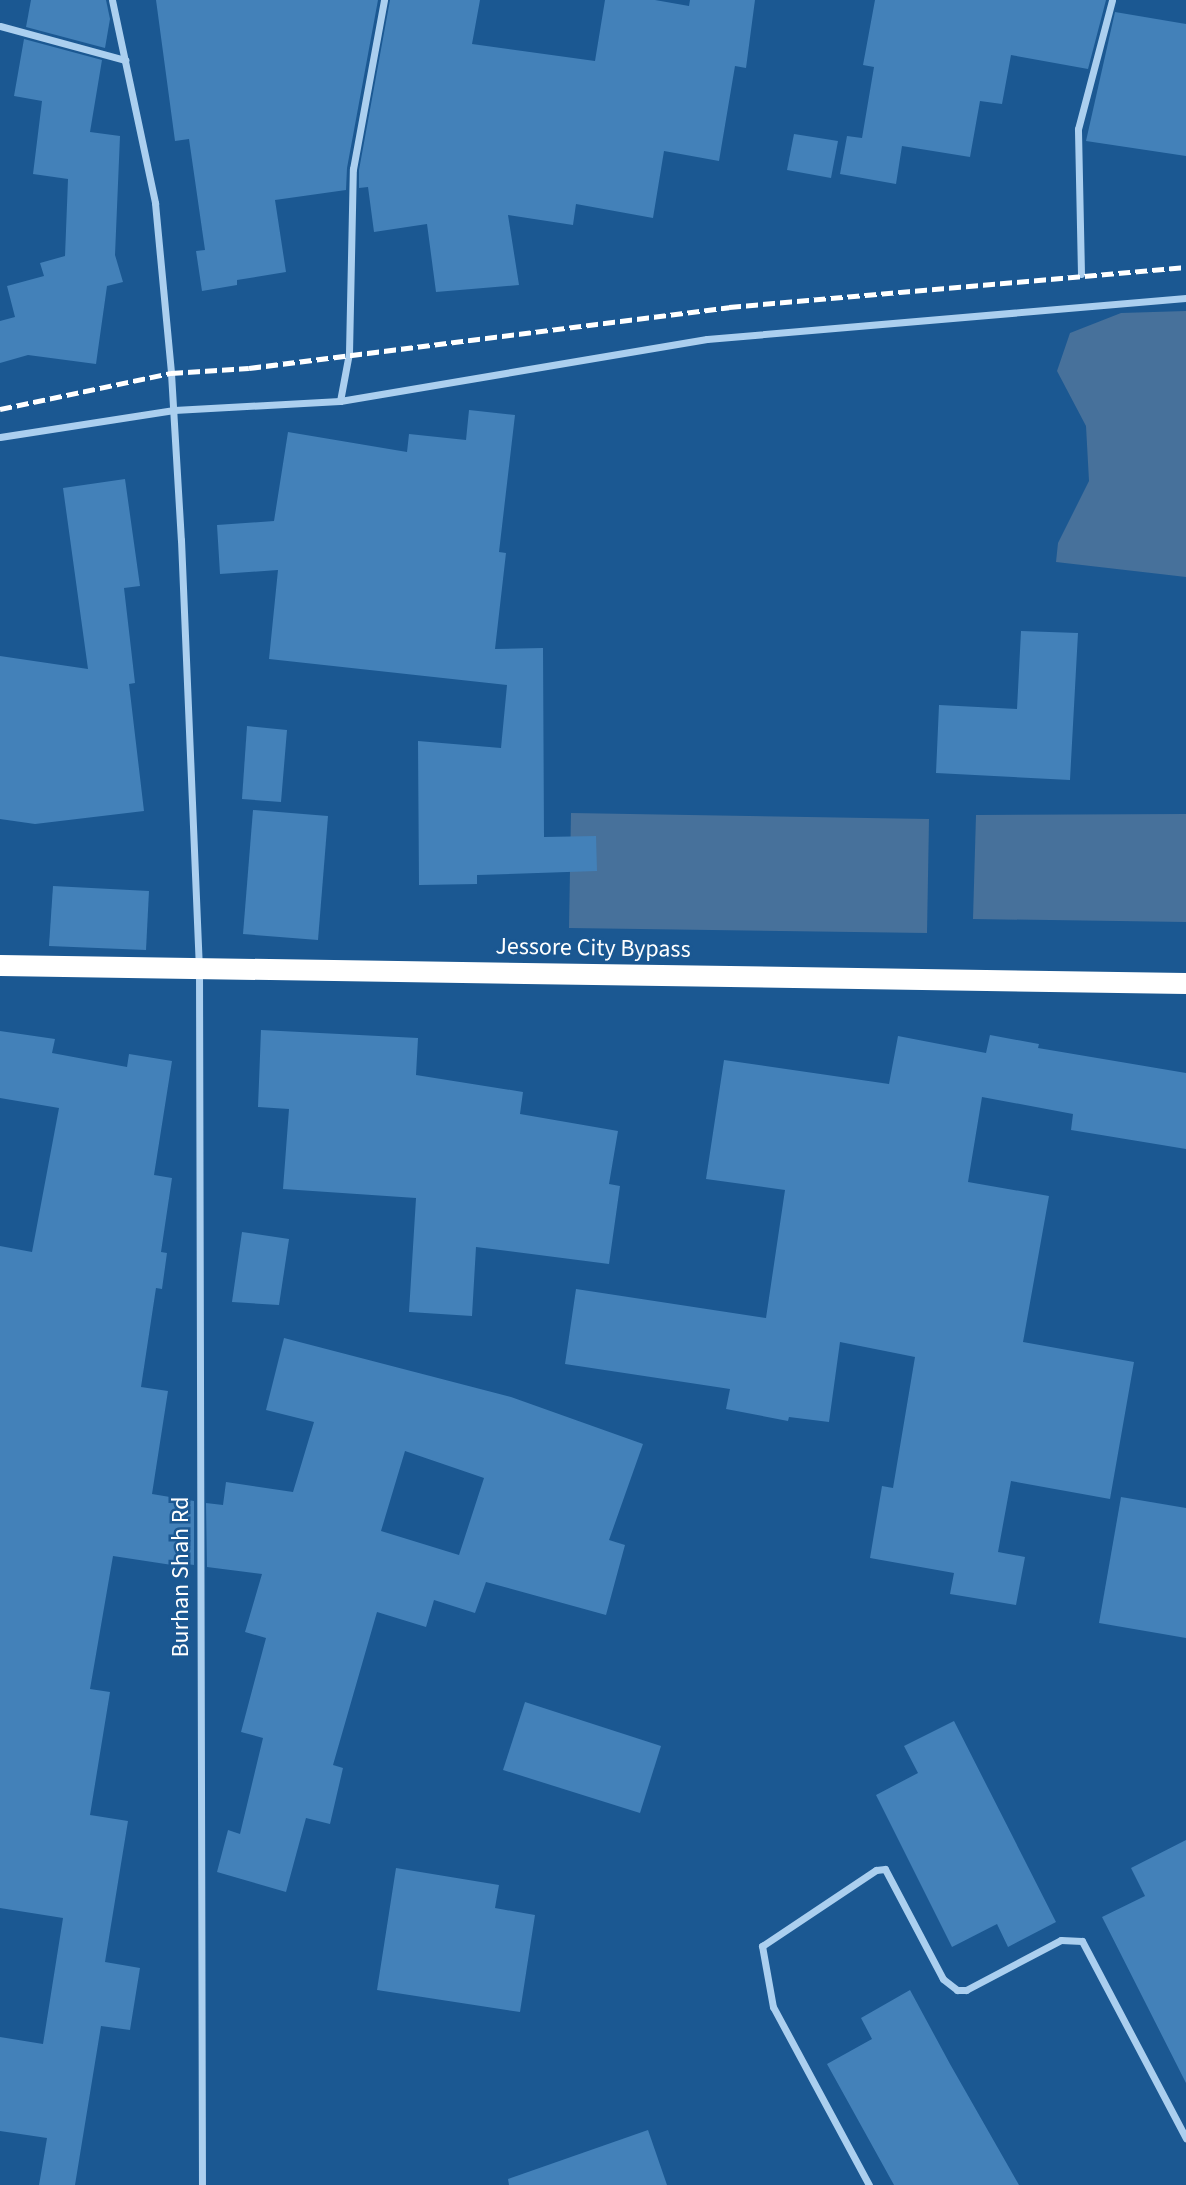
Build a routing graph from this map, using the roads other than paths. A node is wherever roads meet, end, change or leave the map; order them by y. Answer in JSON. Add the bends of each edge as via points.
{"nodes":[{"id":1,"x":112,"y":0,"type":"edge"},
{"id":2,"x":384,"y":0,"type":"edge"},
{"id":3,"x":1112,"y":0,"type":"edge"},
{"id":4,"x":0,"y":26,"type":"edge"},
{"id":5,"x":125,"y":60,"type":"junction"},
{"id":6,"x":1080,"y":274,"type":"dead end"},
{"id":7,"x":1186,"y":298,"type":"edge"},
{"id":8,"x":340,"y":401,"type":"junction"},
{"id":9,"x":174,"y":410,"type":"junction"},
{"id":10,"x":0,"y":437,"type":"edge"},
{"id":11,"x":0,"y":965,"type":"edge"},
{"id":12,"x":199,"y":968,"type":"junction"},
{"id":13,"x":1186,"y":983,"type":"edge"},
{"id":14,"x":1186,"y":2138,"type":"edge"},
{"id":15,"x":202,"y":2185,"type":"edge"},
{"id":16,"x":869,"y":2185,"type":"edge"}],
"edges":[{"from":1,"to":5,"type":"street","name":"Burhan Shah Rd"},
{"from":2,"to":8,"type":"street","via":[[353,169],[349,353]]},
{"from":3,"to":6,"type":"street","via":[[1078,129]]},
{"from":4,"to":5,"type":"street"},
{"from":5,"to":9,"type":"street","name":"Burhan Shah Rd","via":[[155,203]]},
{"from":7,"to":8,"type":"street","via":[[707,339]]},
{"from":8,"to":9,"type":"street"},
{"from":9,"to":10,"type":"street"},
{"from":9,"to":12,"type":"street","name":"Burhan Shah Rd"},
{"from":11,"to":12,"type":"highway","name":"Jessore City Bypass"},
{"from":12,"to":13,"type":"highway","name":"Jessore City Bypass"},
{"from":12,"to":15,"type":"street","name":"Burhan Shah Rd"},
{"from":14,"to":16,"type":"street","via":[[1082,1941],[1061,1940],[966,1990],[957,1990],[943,1979],[885,1869],[876,1870],[762,1946],[773,2007]]}]}
